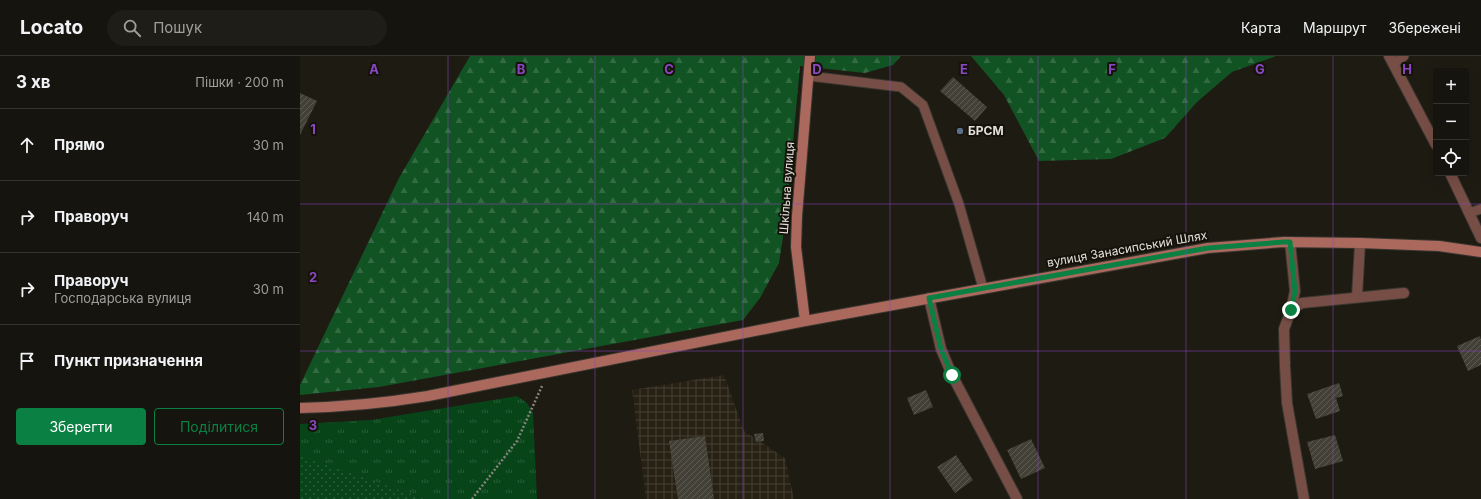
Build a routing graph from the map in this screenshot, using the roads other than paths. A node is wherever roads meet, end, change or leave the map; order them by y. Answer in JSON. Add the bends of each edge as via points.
{"nodes":[{"id":1,"x":810,"y":56,"type":"edge"},
{"id":2,"x":1404,"y":56,"type":"edge"},
{"id":3,"x":1391,"y":60,"type":"edge"},
{"id":4,"x":809,"y":76,"type":"junction"},
{"id":5,"x":1433,"y":140,"type":"edge"},
{"id":6,"x":1451,"y":176,"type":"edge"},
{"id":7,"x":1481,"y":209,"type":"edge"},
{"id":8,"x":1469,"y":212,"type":"junction"},
{"id":9,"x":1481,"y":238,"type":"edge"},
{"id":10,"x":1290,"y":242,"type":"junction"},
{"id":11,"x":1360,"y":243,"type":"junction"},
{"id":12,"x":1481,"y":252,"type":"edge"},
{"id":13,"x":983,"y":288,"type":"junction"},
{"id":14,"x":1404,"y":293,"type":"dead end"},
{"id":15,"x":1357,"y":297,"type":"junction"},
{"id":16,"x":929,"y":298,"type":"junction"},
{"id":17,"x":1291,"y":310,"type":"junction"},
{"id":18,"x":805,"y":321,"type":"junction"},
{"id":19,"x":300,"y":408,"type":"edge"},
{"id":20,"x":1017,"y":499,"type":"edge"},
{"id":21,"x":1304,"y":499,"type":"edge"}],
"edges":[{"from":1,"to":4,"type":"main road","name":"Шкільна вулиця"},
{"from":2,"to":3,"type":"lane"},
{"from":3,"to":5,"type":"street"},
{"from":4,"to":13,"type":"lane","via":[[901,87],[922,105],[959,204]]},
{"from":4,"to":18,"type":"main road","name":"Шкільна вулиця","via":[[796,247]]},
{"from":6,"to":8,"type":"street"},
{"from":7,"to":8,"type":"lane"},
{"from":8,"to":9,"type":"street"},
{"from":10,"to":11,"type":"main road","name":"вулиця Занасипський Шлях"},
{"from":10,"to":13,"type":"main road","name":"вулиця Занасипський Шлях","via":[[1208,248]]},
{"from":10,"to":17,"type":"street","via":[[1295,291]]},
{"from":11,"to":12,"type":"main road","name":"вулиця Занасипський Шлях","via":[[1439,246]]},
{"from":11,"to":15,"type":"street"},
{"from":13,"to":16,"type":"main road","name":"вулиця Занасипський Шлях"},
{"from":14,"to":15,"type":"street"},
{"from":15,"to":17,"type":"street","via":[[1302,303]]},
{"from":16,"to":18,"type":"main road","name":"вулиця Занасипський Шлях"},
{"from":16,"to":20,"type":"street","via":[[941,349],[952,375]]},
{"from":17,"to":21,"type":"street","via":[[1284,329],[1286,395]]},
{"from":18,"to":19,"type":"main road","name":"вулиця Занасипський Шлях","via":[[428,396],[339,407]]}]}
